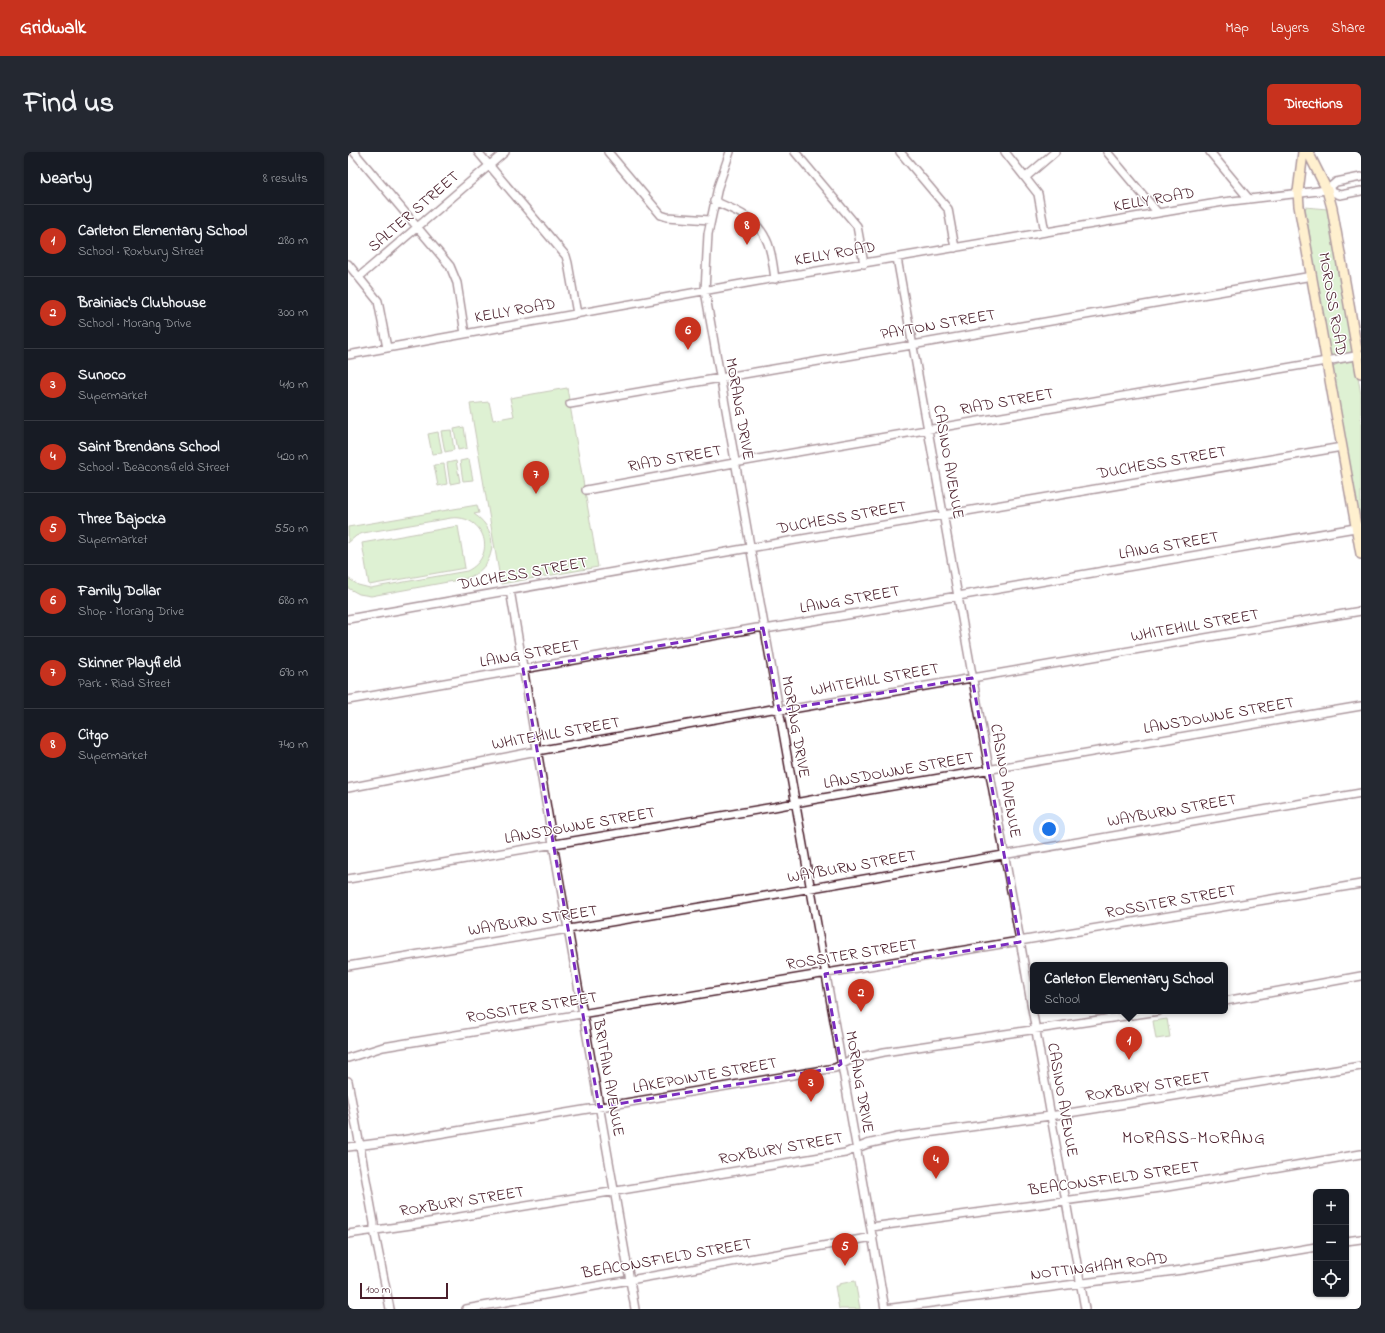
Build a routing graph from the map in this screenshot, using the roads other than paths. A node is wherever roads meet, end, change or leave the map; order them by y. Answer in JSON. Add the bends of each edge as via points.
{"nodes":[{"id":1,"x":354,"y":152,"type":"edge"},
{"id":2,"x":478,"y":152,"type":"edge"},
{"id":3,"x":505,"y":152,"type":"edge"},
{"id":4,"x":608,"y":152,"type":"edge"},
{"id":5,"x":730,"y":152,"type":"edge"},
{"id":6,"x":795,"y":152,"type":"edge"},
{"id":7,"x":900,"y":152,"type":"edge"},
{"id":8,"x":1005,"y":152,"type":"edge"},
{"id":9,"x":1055,"y":152,"type":"edge"},
{"id":10,"x":1107,"y":152,"type":"edge"},
{"id":11,"x":1210,"y":152,"type":"edge"},
{"id":12,"x":1303,"y":152,"type":"edge"},
{"id":13,"x":1308,"y":152,"type":"edge"},
{"id":14,"x":489,"y":166,"type":"junction"},
{"id":15,"x":1026,"y":177,"type":"junction"},
{"id":16,"x":1361,"y":177,"type":"edge"},
{"id":17,"x":1327,"y":190,"type":"junction"},
{"id":18,"x":1361,"y":191,"type":"edge"},
{"id":19,"x":1298,"y":192,"type":"junction"},
{"id":20,"x":1249,"y":199,"type":"junction"},
{"id":21,"x":714,"y":201,"type":"junction"},
{"id":22,"x":1158,"y":213,"type":"junction"},
{"id":23,"x":710,"y":220,"type":"junction"},
{"id":24,"x":417,"y":227,"type":"junction"},
{"id":25,"x":1046,"y":232,"type":"junction"},
{"id":26,"x":955,"y":248,"type":"junction"},
{"id":27,"x":897,"y":258,"type":"junction"},
{"id":28,"x":348,"y":264,"type":"edge"},
{"id":29,"x":864,"y":264,"type":"junction"},
{"id":30,"x":1312,"y":276,"type":"junction"},
{"id":31,"x":359,"y":277,"type":"junction"},
{"id":32,"x":775,"y":279,"type":"junction"},
{"id":33,"x":704,"y":291,"type":"junction"},
{"id":34,"x":577,"y":314,"type":"junction"},
{"id":35,"x":466,"y":334,"type":"junction"},
{"id":36,"x":912,"y":344,"type":"junction"},
{"id":37,"x":387,"y":348,"type":"junction"},
{"id":38,"x":348,"y":355,"type":"edge"},
{"id":39,"x":1359,"y":355,"type":"edge"},
{"id":40,"x":1327,"y":361,"type":"junction"},
{"id":41,"x":1361,"y":374,"type":"edge"},
{"id":42,"x":719,"y":377,"type":"junction"},
{"id":43,"x":570,"y":404,"type":"dead end"},
{"id":44,"x":928,"y":429,"type":"junction"},
{"id":45,"x":1342,"y":447,"type":"junction"},
{"id":46,"x":734,"y":462,"type":"junction"},
{"id":47,"x":586,"y":490,"type":"dead end"},
{"id":48,"x":943,"y":515,"type":"junction"},
{"id":49,"x":1359,"y":527,"type":"edge"},
{"id":50,"x":749,"y":548,"type":"junction"},
{"id":51,"x":1361,"y":554,"type":"edge"},
{"id":52,"x":510,"y":590,"type":"junction"},
{"id":53,"x":957,"y":596,"type":"junction"},
{"id":54,"x":1361,"y":611,"type":"edge"},
{"id":55,"x":348,"y":619,"type":"edge"},
{"id":56,"x":763,"y":628,"type":"junction"},
{"id":57,"x":523,"y":670,"type":"junction"},
{"id":58,"x":972,"y":678,"type":"junction"},
{"id":59,"x":348,"y":700,"type":"edge"},
{"id":60,"x":1361,"y":706,"type":"edge"},
{"id":61,"x":779,"y":710,"type":"junction"},
{"id":62,"x":537,"y":751,"type":"junction"},
{"id":63,"x":988,"y":770,"type":"junction"},
{"id":64,"x":348,"y":788,"type":"edge"},
{"id":65,"x":1361,"y":793,"type":"edge"},
{"id":66,"x":795,"y":803,"type":"junction"},
{"id":67,"x":553,"y":844,"type":"junction"},
{"id":68,"x":1003,"y":854,"type":"junction"},
{"id":69,"x":348,"y":879,"type":"edge"},
{"id":70,"x":1361,"y":884,"type":"edge"},
{"id":71,"x":810,"y":888,"type":"junction"},
{"id":72,"x":568,"y":929,"type":"junction"},
{"id":73,"x":1020,"y":942,"type":"junction"},
{"id":74,"x":348,"y":966,"type":"edge"},
{"id":75,"x":825,"y":974,"type":"junction"},
{"id":76,"x":1361,"y":976,"type":"edge"},
{"id":77,"x":1030,"y":1000,"type":"edge"},
{"id":78,"x":1228,"y":1000,"type":"edge"},
{"id":79,"x":583,"y":1014,"type":"junction"},
{"id":80,"x":1032,"y":1014,"type":"edge"},
{"id":81,"x":1138,"y":1014,"type":"edge"},
{"id":82,"x":1035,"y":1029,"type":"junction"},
{"id":83,"x":348,"y":1058,"type":"edge"},
{"id":84,"x":841,"y":1064,"type":"junction"},
{"id":85,"x":1361,"y":1066,"type":"edge"},
{"id":86,"x":348,"y":1081,"type":"edge"},
{"id":87,"x":599,"y":1108,"type":"junction"},
{"id":88,"x":1050,"y":1116,"type":"junction"},
{"id":89,"x":359,"y":1146,"type":"junction"},
{"id":90,"x":348,"y":1147,"type":"edge"},
{"id":91,"x":856,"y":1149,"type":"junction"},
{"id":92,"x":1361,"y":1154,"type":"edge"},
{"id":93,"x":614,"y":1192,"type":"junction"},
{"id":94,"x":1065,"y":1201,"type":"junction"},
{"id":95,"x":871,"y":1227,"type":"junction"},
{"id":96,"x":374,"y":1230,"type":"junction"},
{"id":97,"x":348,"y":1234,"type":"edge"},
{"id":98,"x":873,"y":1237,"type":"junction"},
{"id":99,"x":1361,"y":1239,"type":"edge"},
{"id":100,"x":1349,"y":1241,"type":"edge"},
{"id":101,"x":1313,"y":1248,"type":"edge"},
{"id":102,"x":630,"y":1280,"type":"junction"},
{"id":103,"x":1080,"y":1284,"type":"junction"},
{"id":104,"x":390,"y":1309,"type":"edge"},
{"id":105,"x":466,"y":1309,"type":"edge"},
{"id":106,"x":635,"y":1309,"type":"edge"},
{"id":107,"x":885,"y":1309,"type":"edge"},
{"id":108,"x":1085,"y":1309,"type":"edge"}],
"edges":[{"from":1,"to":24,"type":"street"},
{"from":2,"to":14,"type":"street"},
{"from":3,"to":14,"type":"street","name":"SALTER STREET"},
{"from":4,"to":23,"type":"street","via":[[661,215]]},
{"from":5,"to":21,"type":"street","name":"MORANG DRIVE"},
{"from":6,"to":29,"type":"street","via":[[857,226]]},
{"from":7,"to":26,"type":"street","via":[[948,209]]},
{"from":8,"to":15,"type":"street"},
{"from":9,"to":15,"type":"street"},
{"from":10,"to":22,"type":"street"},
{"from":11,"to":20,"type":"street"},
{"from":12,"to":19,"type":"main road","name":"MOROSS ROAD"},
{"from":13,"to":17,"type":"main road","name":"MOROSS ROAD"},
{"from":14,"to":24,"type":"street","name":"SALTER STREET"},
{"from":14,"to":34,"type":"street","via":[[566,256]]},
{"from":15,"to":25,"type":"street","via":[[1038,194]]},
{"from":16,"to":17,"type":"street","name":"KELLY ROAD","via":[[1336,182]]},
{"from":17,"to":18,"type":"street","name":"KELLY ROAD","via":[[1340,195]]},
{"from":17,"to":19,"type":"street","name":"KELLY ROAD"},
{"from":17,"to":39,"type":"main road","name":"MOROSS ROAD"},
{"from":19,"to":20,"type":"street","name":"KELLY ROAD"},
{"from":19,"to":30,"type":"main road","name":"MOROSS ROAD"},
{"from":20,"to":22,"type":"street","name":"KELLY ROAD"},
{"from":21,"to":23,"type":"street","name":"MORANG DRIVE"},
{"from":21,"to":32,"type":"street","via":[[748,217],[760,230],[766,239]]},
{"from":22,"to":25,"type":"street","name":"KELLY ROAD"},
{"from":23,"to":33,"type":"street","name":"MORANG DRIVE"},
{"from":24,"to":31,"type":"street","name":"SALTER STREET"},
{"from":24,"to":35,"type":"street","via":[[454,273]]},
{"from":25,"to":26,"type":"street","name":"KELLY ROAD"},
{"from":26,"to":27,"type":"street","name":"KELLY ROAD"},
{"from":27,"to":29,"type":"street","name":"KELLY ROAD"},
{"from":27,"to":36,"type":"street","name":"CASINO AVENUE"},
{"from":28,"to":31,"type":"street"},
{"from":29,"to":32,"type":"street","name":"KELLY ROAD"},
{"from":30,"to":36,"type":"street","name":"PAYTON STREET"},
{"from":30,"to":40,"type":"main road","name":"MOROSS ROAD"},
{"from":31,"to":37,"type":"street","via":[[378,301]]},
{"from":32,"to":33,"type":"street","name":"KELLY ROAD"},
{"from":33,"to":34,"type":"street","name":"KELLY ROAD"},
{"from":33,"to":42,"type":"street","name":"MORANG DRIVE"},
{"from":34,"to":35,"type":"street","name":"KELLY ROAD"},
{"from":35,"to":37,"type":"street","name":"KELLY ROAD"},
{"from":36,"to":42,"type":"street","name":"PAYTON STREET"},
{"from":36,"to":44,"type":"street","name":"CASINO AVENUE"},
{"from":37,"to":38,"type":"street","name":"KELLY ROAD"},
{"from":39,"to":40,"type":"street","name":"RIAD STREET"},
{"from":39,"to":41,"type":"main road","name":"MOROSS ROAD"},
{"from":40,"to":44,"type":"street","name":"RIAD STREET"},
{"from":40,"to":45,"type":"main road","name":"MOROSS ROAD"},
{"from":42,"to":43,"type":"street","name":"PAYTON STREET"},
{"from":42,"to":46,"type":"street","name":"MORANG DRIVE"},
{"from":44,"to":46,"type":"street","name":"RIAD STREET"},
{"from":44,"to":48,"type":"street","name":"CASINO AVENUE"},
{"from":45,"to":48,"type":"street","name":"DUCHESS STREET"},
{"from":45,"to":49,"type":"main road","name":"MOROSS ROAD"},
{"from":46,"to":47,"type":"street","name":"RIAD STREET"},
{"from":46,"to":50,"type":"street","name":"MORANG DRIVE"},
{"from":48,"to":50,"type":"street","name":"DUCHESS STREET"},
{"from":48,"to":53,"type":"street","name":"CASINO AVENUE"},
{"from":49,"to":51,"type":"main road","name":"MOROSS ROAD"},
{"from":49,"to":53,"type":"street","name":"LAING STREET"},
{"from":50,"to":52,"type":"street","name":"DUCHESS STREET"},
{"from":50,"to":56,"type":"street","name":"MORANG DRIVE"},
{"from":52,"to":55,"type":"street","name":"DUCHESS STREET"},
{"from":52,"to":57,"type":"street","name":"BRITAIN AVENUE"},
{"from":53,"to":56,"type":"street","name":"LAING STREET"},
{"from":53,"to":58,"type":"street","name":"CASINO AVENUE"},
{"from":54,"to":58,"type":"street","name":"WHITEHILL STREET"},
{"from":56,"to":57,"type":"street","name":"LAING STREET"},
{"from":56,"to":61,"type":"street","name":"MORANG DRIVE"},
{"from":57,"to":59,"type":"street","name":"LAING STREET"},
{"from":57,"to":62,"type":"street","name":"BRITAIN AVENUE"},
{"from":58,"to":61,"type":"street","name":"WHITEHILL STREET"},
{"from":58,"to":63,"type":"street","name":"CASINO AVENUE"},
{"from":60,"to":63,"type":"street","name":"LANSDOWNE STREET"},
{"from":61,"to":62,"type":"street","name":"WHITEHILL STREET","via":[[772,709]]},
{"from":61,"to":66,"type":"street","name":"MORANG DRIVE"},
{"from":62,"to":64,"type":"street","name":"WHITEHILL STREET"},
{"from":62,"to":67,"type":"street","name":"BRITAIN AVENUE"},
{"from":63,"to":66,"type":"street","name":"LANSDOWNE STREET"},
{"from":63,"to":68,"type":"street","name":"CASINO AVENUE"},
{"from":65,"to":68,"type":"street","name":"WAYBURN STREET"},
{"from":66,"to":67,"type":"street","name":"LANSDOWNE STREET"},
{"from":66,"to":71,"type":"street","name":"MORANG DRIVE"},
{"from":67,"to":69,"type":"street","name":"LANSDOWNE STREET"},
{"from":67,"to":72,"type":"street","name":"BRITAIN AVENUE"},
{"from":68,"to":71,"type":"street","name":"WAYBURN STREET"},
{"from":68,"to":73,"type":"street","name":"CASINO AVENUE"},
{"from":70,"to":73,"type":"street","name":"ROSSITER STREET"},
{"from":71,"to":72,"type":"street","name":"WAYBURN STREET"},
{"from":71,"to":75,"type":"street","name":"MORANG DRIVE"},
{"from":72,"to":74,"type":"street","name":"WAYBURN STREET"},
{"from":72,"to":79,"type":"street","name":"BRITAIN AVENUE"},
{"from":73,"to":75,"type":"street","name":"ROSSITER STREET"},
{"from":73,"to":77,"type":"street","name":"CASINO AVENUE"},
{"from":75,"to":79,"type":"street","name":"ROSSITER STREET"},
{"from":75,"to":84,"type":"street","name":"MORANG DRIVE"},
{"from":76,"to":78,"type":"street"},
{"from":79,"to":83,"type":"street","name":"ROSSITER STREET","via":[[383,1047]]},
{"from":79,"to":87,"type":"street","name":"BRITAIN AVENUE"},
{"from":80,"to":82,"type":"street","name":"CASINO AVENUE"},
{"from":81,"to":82,"type":"street","name":"LAKEPOINTE STREET"},
{"from":82,"to":84,"type":"street","name":"LAKEPOINTE STREET","via":[[884,1052]]},
{"from":82,"to":88,"type":"street","name":"CASINO AVENUE"},
{"from":84,"to":87,"type":"street","name":"LAKEPOINTE STREET","via":[[835,1068]]},
{"from":84,"to":91,"type":"street","name":"MORANG DRIVE"},
{"from":85,"to":88,"type":"street","name":"ROXBURY STREET"},
{"from":86,"to":89,"type":"street"},
{"from":87,"to":89,"type":"street","name":"LAKEPOINTE STREET"},
{"from":87,"to":93,"type":"street","name":"BRITAIN AVENUE"},
{"from":88,"to":91,"type":"street","name":"ROXBURY STREET","via":[[898,1137]]},
{"from":88,"to":94,"type":"street","name":"CASINO AVENUE"},
{"from":89,"to":90,"type":"street","name":"LAKEPOINTE STREET"},
{"from":89,"to":96,"type":"street"},
{"from":91,"to":93,"type":"street","name":"ROXBURY STREET","via":[[845,1153]]},
{"from":91,"to":95,"type":"street","name":"MORANG DRIVE"},
{"from":92,"to":94,"type":"street","name":"BEACONSFIELD STREET","via":[[1167,1187]]},
{"from":93,"to":96,"type":"street","name":"ROXBURY STREET"},
{"from":93,"to":102,"type":"street","name":"BRITAIN AVENUE"},
{"from":94,"to":95,"type":"street","name":"BEACONSFIELD STREET"},
{"from":94,"to":103,"type":"street","name":"CASINO AVENUE"},
{"from":95,"to":98,"type":"street","name":"MORANG DRIVE"},
{"from":96,"to":97,"type":"street","name":"ROXBURY STREET"},
{"from":96,"to":104,"type":"street"},
{"from":98,"to":102,"type":"street","name":"BEACONSFIELD STREET"},
{"from":98,"to":107,"type":"street","name":"MORANG DRIVE"},
{"from":99,"to":100,"type":"street"},
{"from":101,"to":103,"type":"street","name":"NOTTINGHAM ROAD"},
{"from":102,"to":105,"type":"street","name":"BEACONSFIELD STREET"},
{"from":102,"to":106,"type":"street","name":"BRITAIN AVENUE"},
{"from":103,"to":107,"type":"street","name":"NOTTINGHAM ROAD"},
{"from":103,"to":108,"type":"street","name":"CASINO AVENUE"}]}
